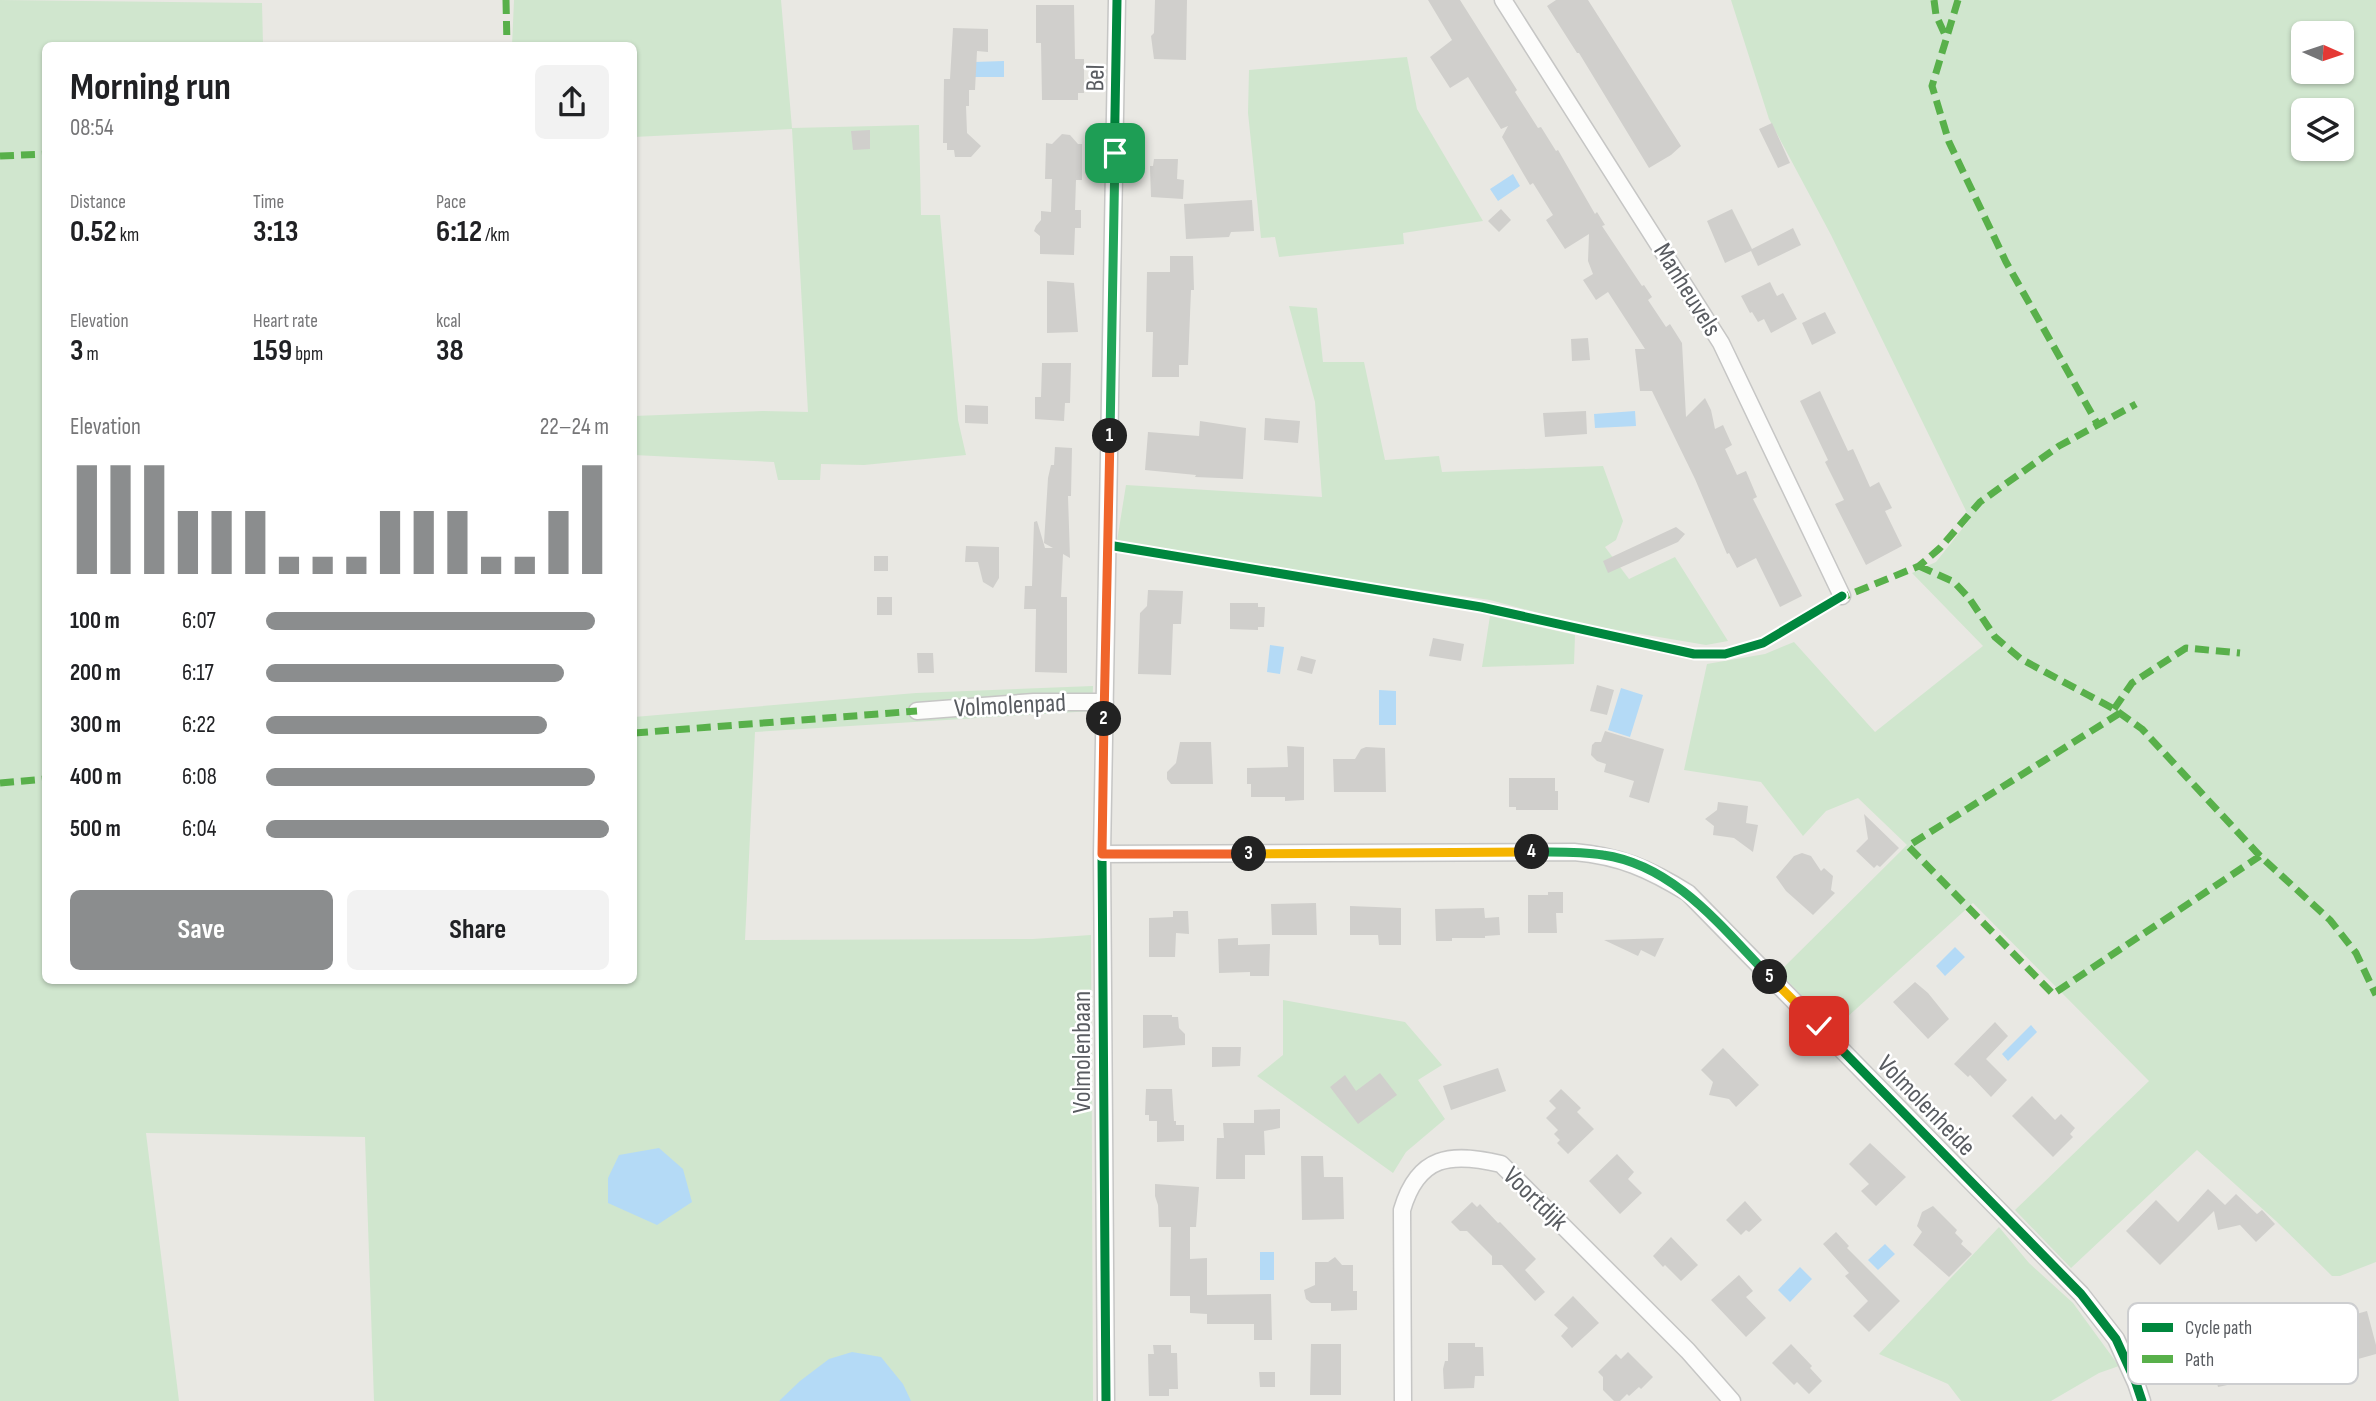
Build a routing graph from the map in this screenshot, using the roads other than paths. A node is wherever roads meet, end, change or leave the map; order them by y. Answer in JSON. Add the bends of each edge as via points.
{"nodes":[{"id":1,"x":1117,"y":0,"type":"edge"},
{"id":2,"x":1503,"y":0,"type":"edge"},
{"id":3,"x":1842,"y":596,"type":"dead end"},
{"id":4,"x":1104,"y":702,"type":"junction"},
{"id":5,"x":916,"y":711,"type":"dead end"},
{"id":6,"x":1102,"y":854,"type":"junction"},
{"id":7,"x":2128,"y":1364,"type":"edge"},
{"id":8,"x":2137,"y":1384,"type":"edge"},
{"id":9,"x":1106,"y":1401,"type":"edge"},
{"id":10,"x":1403,"y":1401,"type":"edge"},
{"id":11,"x":1732,"y":1401,"type":"edge"},
{"id":12,"x":2142,"y":1401,"type":"edge"}],
"edges":[{"from":1,"to":4,"type":"street","name":"Bel"},
{"from":2,"to":3,"type":"street","name":"Manheuvels","via":[[1720,343]]},
{"from":4,"to":5,"type":"street","name":"Volmolenpad"},
{"from":4,"to":6,"type":"street","name":"Volmolenbaan"},
{"from":6,"to":7,"type":"street","name":"Volmolenheide","via":[[1574,852],[1605,855],[1653,873],[1688,893],[2081,1293],[2116,1339]]},
{"from":6,"to":9,"type":"street","name":"Volmolenbaan"},
{"from":8,"to":12,"type":"street","name":"Volmolenheide"},
{"from":10,"to":11,"type":"street","name":"Voortdijk","via":[[1402,1210],[1408,1190],[1424,1170],[1442,1160],[1471,1157],[1501,1164]]}]}
